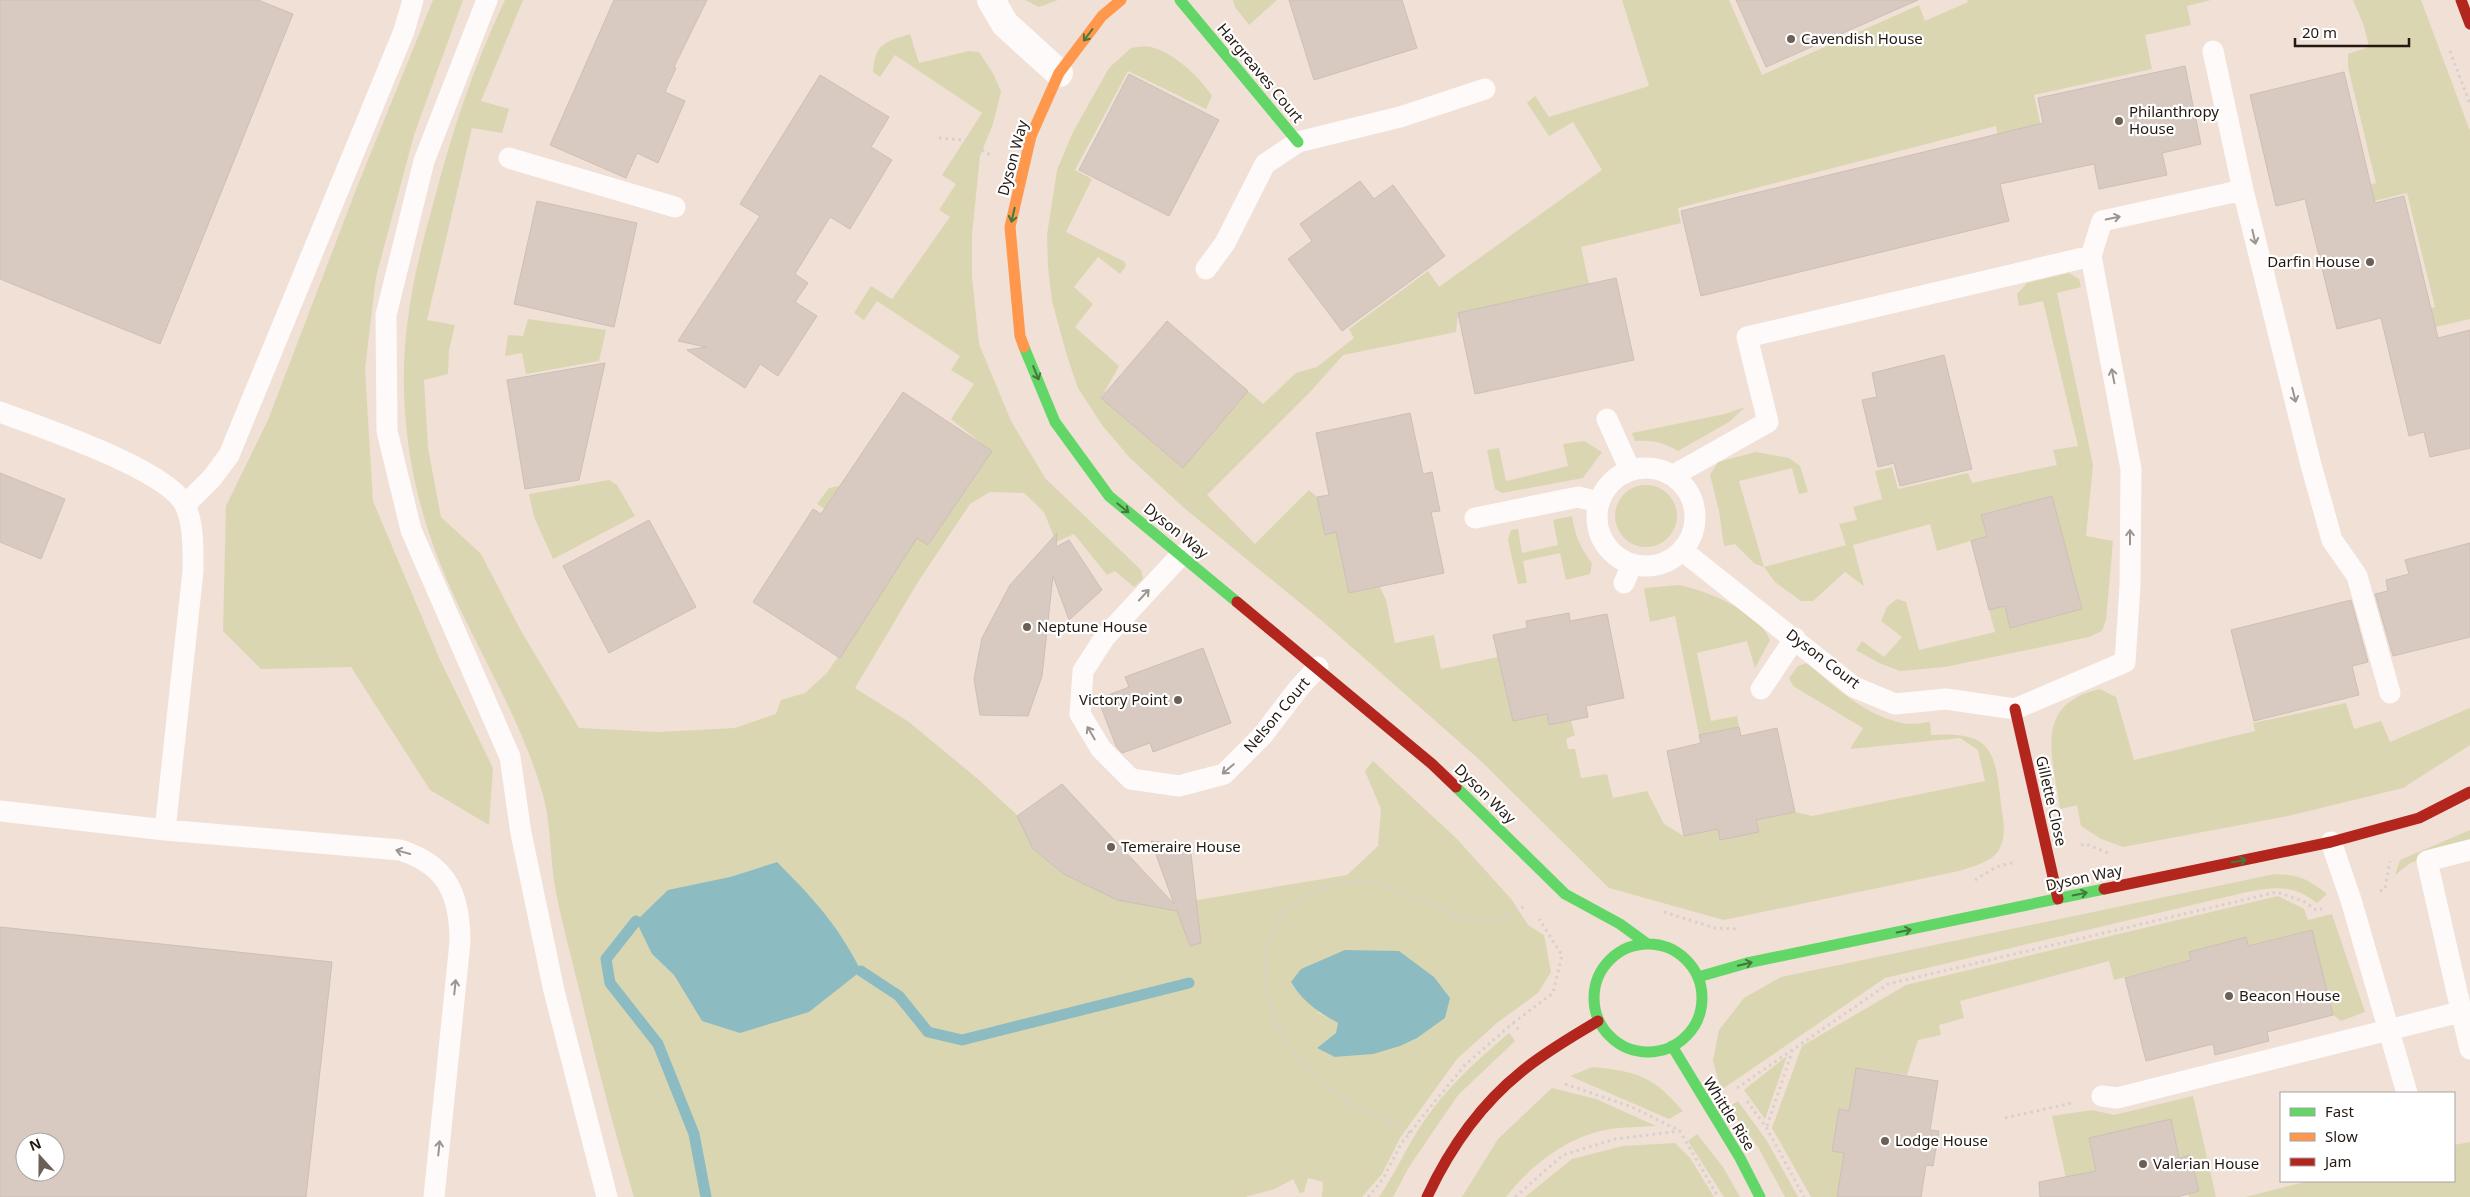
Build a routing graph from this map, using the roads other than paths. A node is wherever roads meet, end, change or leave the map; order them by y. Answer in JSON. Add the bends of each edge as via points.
{"nodes":[{"id":1,"x":414,"y":0,"type":"edge"},
{"id":2,"x":487,"y":0,"type":"edge"},
{"id":3,"x":991,"y":0,"type":"edge"},
{"id":4,"x":1122,"y":0,"type":"edge"},
{"id":5,"x":1180,"y":0,"type":"edge"},
{"id":6,"x":2461,"y":0,"type":"edge"},
{"id":7,"x":2470,"y":24,"type":"edge"},
{"id":8,"x":2213,"y":51,"type":"dead end"},
{"id":9,"x":1059,"y":73,"type":"junction"},
{"id":10,"x":1485,"y":89,"type":"dead end"},
{"id":11,"x":1298,"y":142,"type":"junction"},
{"id":12,"x":509,"y":158,"type":"dead end"},
{"id":13,"x":2243,"y":190,"type":"junction"},
{"id":14,"x":675,"y":207,"type":"dead end"},
{"id":15,"x":2091,"y":256,"type":"junction"},
{"id":16,"x":1206,"y":269,"type":"dead end"},
{"id":17,"x":0,"y":412,"type":"edge"},
{"id":18,"x":1606,"y":419,"type":"dead end"},
{"id":19,"x":1630,"y":470,"type":"junction"},
{"id":20,"x":1674,"y":475,"type":"junction"},
{"id":21,"x":1598,"y":502,"type":"junction"},
{"id":22,"x":185,"y":505,"type":"junction"},
{"id":23,"x":1475,"y":518,"type":"dead end"},
{"id":24,"x":1683,"y":551,"type":"junction"},
{"id":25,"x":1181,"y":555,"type":"junction"},
{"id":26,"x":1794,"y":638,"type":"junction"},
{"id":27,"x":1318,"y":667,"type":"junction"},
{"id":28,"x":1760,"y":689,"type":"dead end"},
{"id":29,"x":2390,"y":694,"type":"dead end"},
{"id":30,"x":2015,"y":709,"type":"junction"},
{"id":31,"x":2470,"y":792,"type":"edge"},
{"id":32,"x":0,"y":811,"type":"edge"},
{"id":33,"x":165,"y":830,"type":"junction"},
{"id":34,"x":2330,"y":842,"type":"junction"},
{"id":35,"x":2470,"y":850,"type":"edge"},
{"id":36,"x":2058,"y":899,"type":"junction"},
{"id":37,"x":1646,"y":943,"type":"junction"},
{"id":38,"x":1698,"y":977,"type":"junction"},
{"id":39,"x":2460,"y":1012,"type":"junction"},
{"id":40,"x":1598,"y":1021,"type":"junction"},
{"id":41,"x":2390,"y":1031,"type":"junction"},
{"id":42,"x":1672,"y":1046,"type":"junction"},
{"id":43,"x":2470,"y":1049,"type":"edge"},
{"id":44,"x":2408,"y":1092,"type":"edge"},
{"id":45,"x":2102,"y":1096,"type":"road end"},
{"id":46,"x":434,"y":1197,"type":"edge"},
{"id":47,"x":607,"y":1197,"type":"edge"},
{"id":48,"x":1427,"y":1197,"type":"edge"},
{"id":49,"x":1760,"y":1197,"type":"edge"}],
"edges":[{"from":1,"to":22,"type":"lane","via":[[229,455]]},
{"from":2,"to":47,"type":"lane","via":[[424,160],[386,314],[387,431],[411,530],[510,757],[521,833],[554,991]]},
{"from":3,"to":9,"type":"street","via":[[1005,24]]},
{"from":4,"to":9,"type":"street","name":"Dyson Way","one_way":true,"via":[[1102,16]]},
{"from":5,"to":11,"type":"street","name":"Hargreaves Court"},
{"from":6,"to":7,"type":"street"},
{"from":8,"to":13,"type":"lane"},
{"from":9,"to":25,"type":"street","name":"Dyson Way","one_way":true,"via":[[1031,136],[1010,227],[1020,336],[1055,422],[1109,496]]},
{"from":10,"to":11,"type":"lane","via":[[1400,117]]},
{"from":11,"to":16,"type":"lane","via":[[1265,164],[1225,243]]},
{"from":12,"to":14,"type":"lane"},
{"from":15,"to":13,"type":"lane","one_way":true,"via":[[2102,221]]},
{"from":13,"to":29,"type":"lane","one_way":true,"via":[[2332,540],[2357,576]]},
{"from":15,"to":20,"type":"lane","via":[[1747,337],[1768,422]]},
{"from":30,"to":15,"type":"lane","one_way":true,"via":[[2125,662],[2130,586],[2131,469]]},
{"from":17,"to":22,"type":"lane","via":[[138,468],[166,484]]},
{"from":18,"to":19,"type":"lane"},
{"from":19,"to":20,"type":"lane","via":[[1645,467]]},
{"from":19,"to":21,"type":"lane","via":[[1616,477]]},
{"from":20,"to":24,"type":"lane","via":[[1687,488],[1694,502],[1696,519],[1692,536]]},
{"from":21,"to":23,"type":"lane","via":[[1578,497]]},
{"from":21,"to":24,"type":"lane","via":[[1599,533],[1628,574],[1672,560]]},
{"from":22,"to":33,"type":"lane","via":[[193,538],[193,571]]},
{"from":24,"to":26,"type":"lane","name":"Dyson Court"},
{"from":25,"to":27,"type":"street","name":"Dyson Way"},
{"from":27,"to":25,"type":"lane","name":"Nelson Court","one_way":true,"via":[[1262,736],[1224,774],[1179,786],[1131,779],[1101,749],[1080,714],[1083,671],[1105,637]]},
{"from":26,"to":28,"type":"lane"},
{"from":26,"to":30,"type":"lane","name":"Dyson Court","via":[[1854,687],[1895,704],[1946,699]]},
{"from":27,"to":37,"type":"street","name":"Dyson Way","via":[[1432,764],[1565,894],[1620,924]]},
{"from":30,"to":36,"type":"street","name":"Gillette Close"},
{"from":31,"to":34,"type":"street","name":"Dyson Way","via":[[2419,818]]},
{"from":32,"to":33,"type":"lane"},
{"from":46,"to":33,"type":"lane","one_way":true,"via":[[460,942],[460,919],[452,890],[442,874],[418,856],[400,850]]},
{"from":36,"to":34,"type":"street","name":"Dyson Way","one_way":true},
{"from":34,"to":41,"type":"lane"},
{"from":35,"to":39,"type":"lane","via":[[2427,861]]},
{"from":38,"to":36,"type":"street","name":"Dyson Way","one_way":true,"via":[[1747,963]]},
{"from":37,"to":38,"type":"street","via":[[1677,952]]},
{"from":37,"to":40,"type":"street","via":[[1632,946],[1604,964],[1593,992]]},
{"from":38,"to":42,"type":"street","via":[[1702,993],[1698,1017],[1685,1037]]},
{"from":39,"to":41,"type":"lane"},
{"from":39,"to":43,"type":"lane"},
{"from":40,"to":42,"type":"street","via":[[1608,1035],[1630,1048],[1655,1051]]},
{"from":40,"to":48,"type":"street","via":[[1550,1050],[1512,1079],[1474,1122],[1443,1165]]},
{"from":41,"to":44,"type":"lane"},
{"from":41,"to":45,"type":"lane","via":[[2118,1098]]},
{"from":42,"to":49,"type":"street","name":"Whittle Rise"}]}
